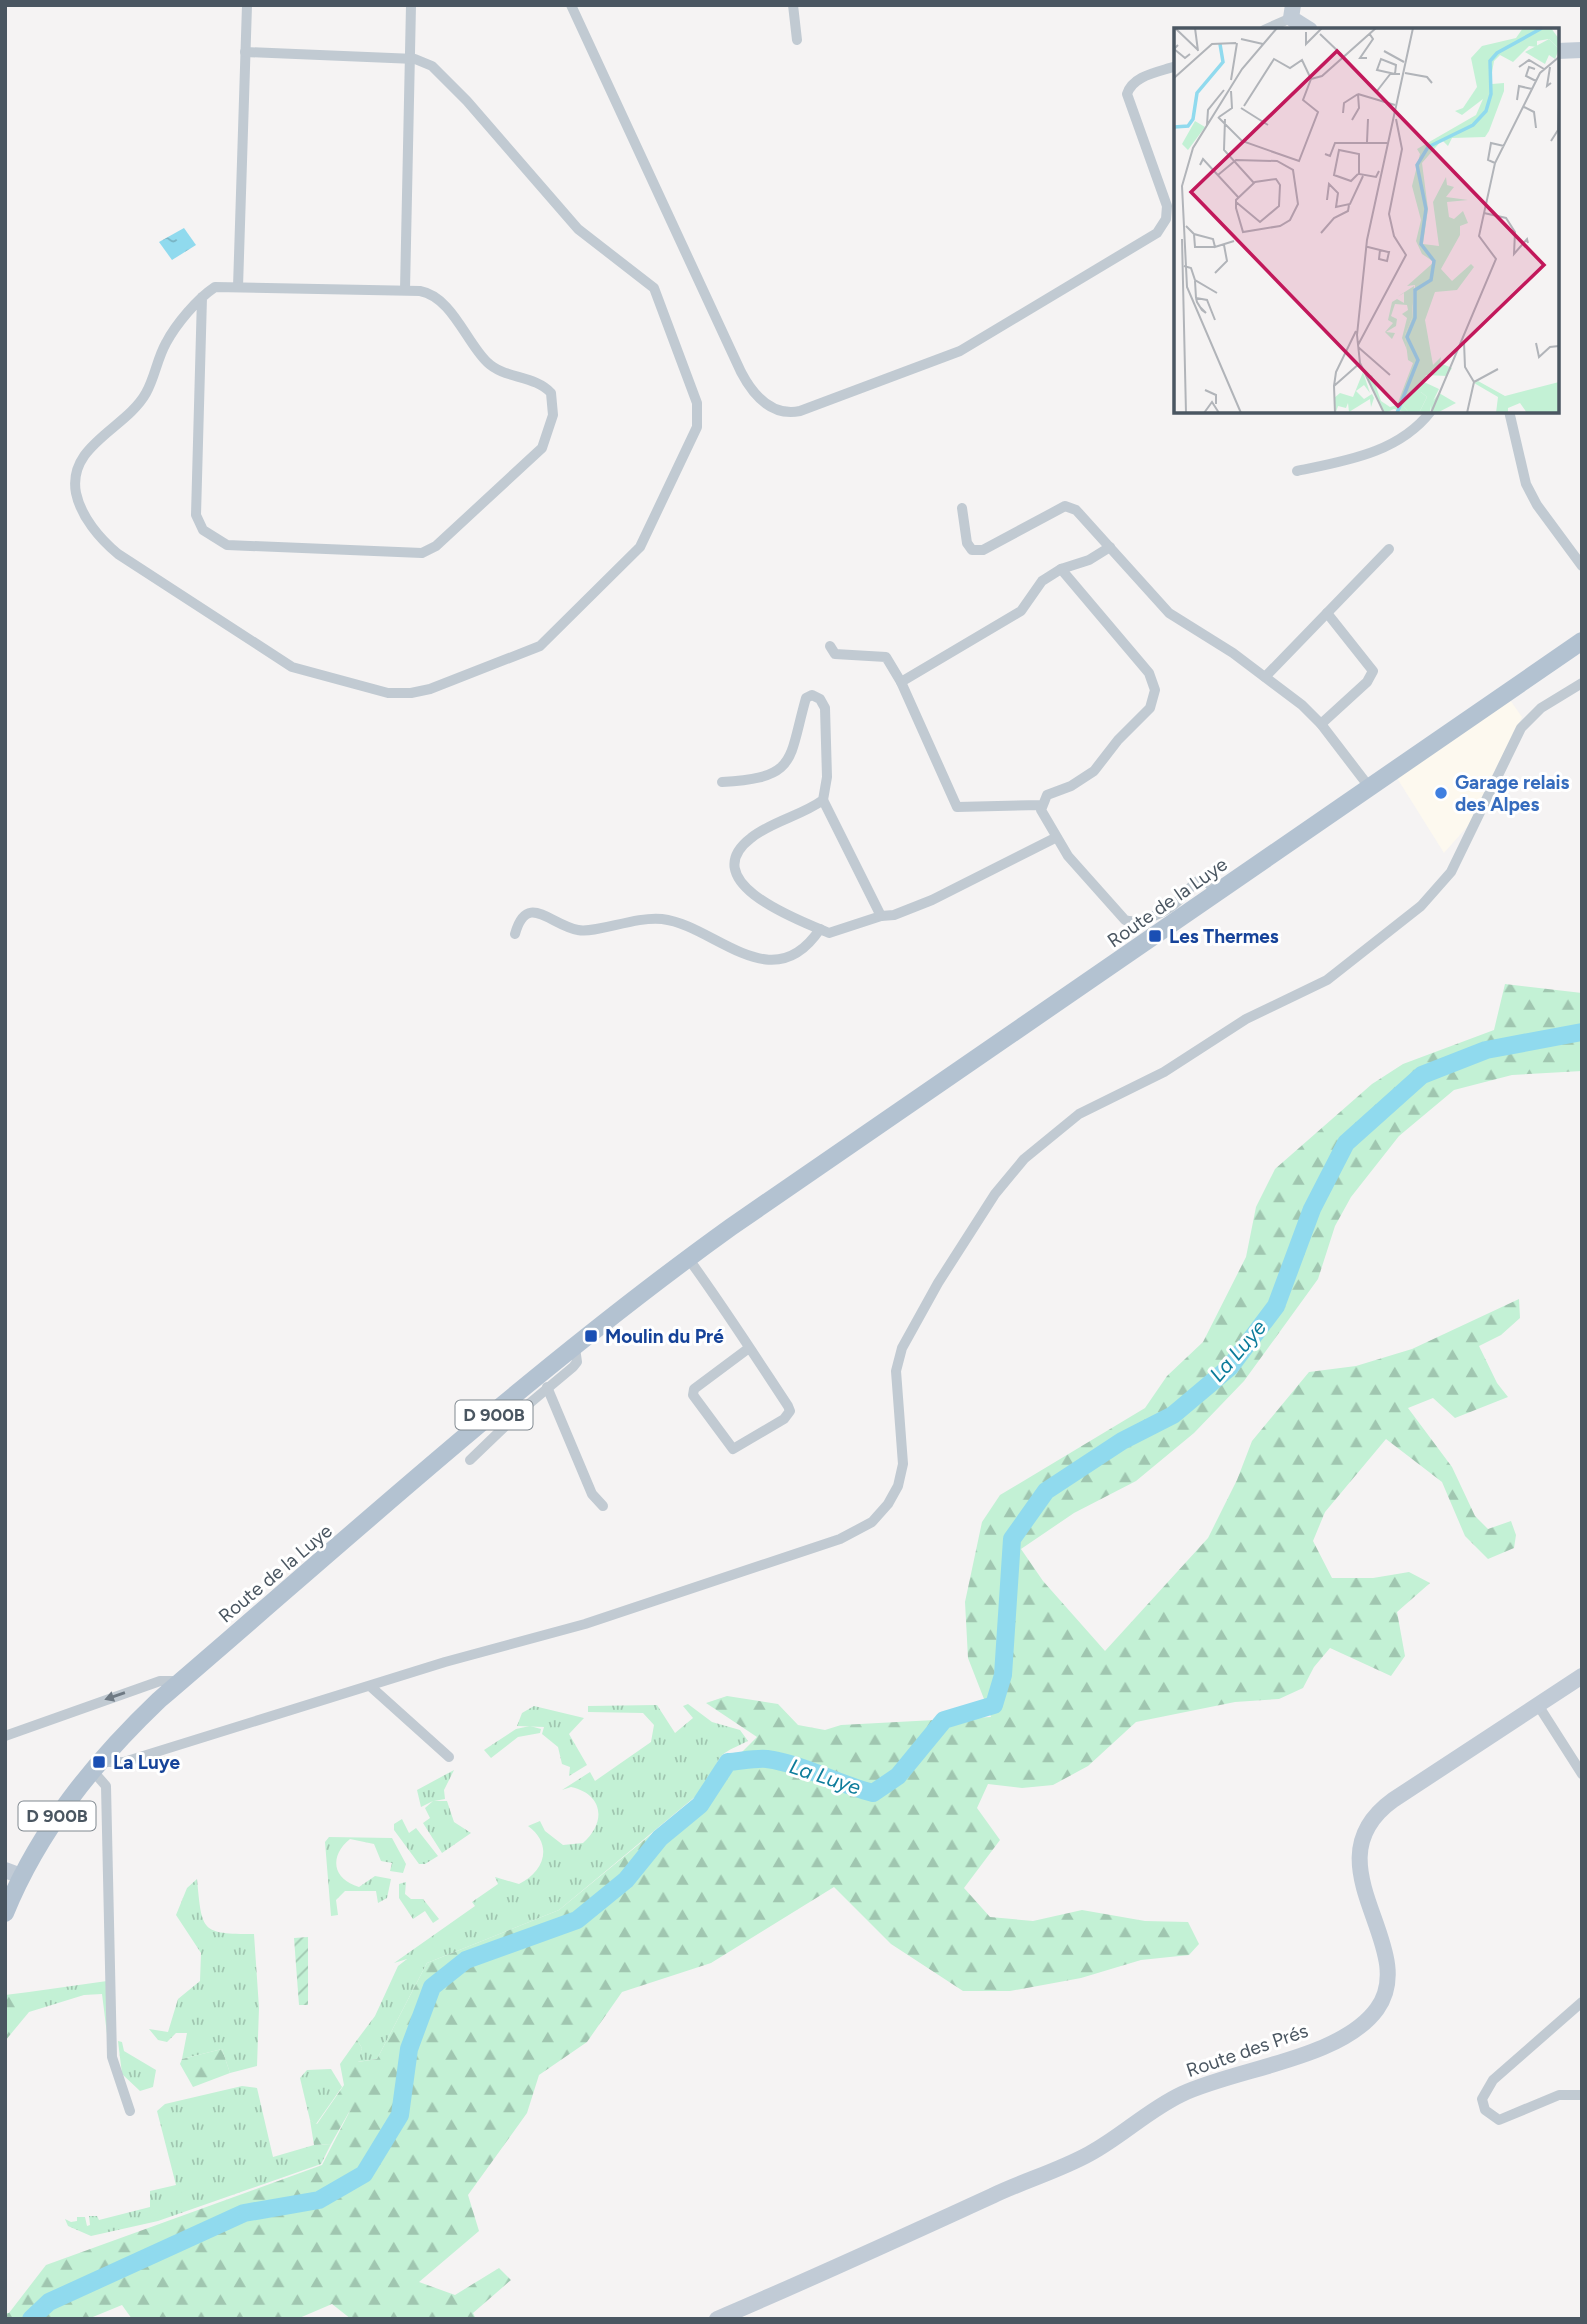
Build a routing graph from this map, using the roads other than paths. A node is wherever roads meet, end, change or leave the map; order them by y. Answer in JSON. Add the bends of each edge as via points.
{"nodes":[{"id":1,"x":247,"y":5,"type":"edge"},
{"id":2,"x":411,"y":5,"type":"edge"},
{"id":3,"x":571,"y":5,"type":"edge"},
{"id":4,"x":793,"y":5,"type":"edge"},
{"id":5,"x":1292,"y":11,"type":"edge"},
{"id":6,"x":1267,"y":28,"type":"edge"},
{"id":7,"x":1308,"y":28,"type":"edge"},
{"id":8,"x":797,"y":40,"type":"dead end"},
{"id":9,"x":1582,"y":50,"type":"edge"},
{"id":10,"x":1559,"y":51,"type":"edge"},
{"id":11,"x":245,"y":52,"type":"junction"},
{"id":12,"x":408,"y":59,"type":"junction"},
{"id":13,"x":1174,"y":67,"type":"edge"},
{"id":14,"x":238,"y":286,"type":"junction"},
{"id":15,"x":405,"y":290,"type":"junction"},
{"id":16,"x":202,"y":298,"type":"junction"},
{"id":17,"x":1429,"y":413,"type":"edge"},
{"id":18,"x":1509,"y":413,"type":"edge"},
{"id":19,"x":1297,"y":471,"type":"dead end"},
{"id":20,"x":962,"y":508,"type":"dead end"},
{"id":21,"x":1110,"y":547,"type":"junction"},
{"id":22,"x":1389,"y":548,"type":"dead end"},
{"id":23,"x":1582,"y":566,"type":"edge"},
{"id":24,"x":1061,"y":569,"type":"junction"},
{"id":25,"x":1327,"y":613,"type":"junction"},
{"id":26,"x":1582,"y":641,"type":"edge"},
{"id":27,"x":830,"y":646,"type":"dead end"},
{"id":28,"x":1265,"y":677,"type":"junction"},
{"id":29,"x":901,"y":682,"type":"junction"},
{"id":30,"x":1582,"y":683,"type":"edge"},
{"id":31,"x":1321,"y":724,"type":"junction"},
{"id":32,"x":722,"y":782,"type":"dead end"},
{"id":33,"x":1370,"y":788,"type":"junction"},
{"id":34,"x":823,"y":800,"type":"junction"},
{"id":35,"x":1041,"y":805,"type":"junction"},
{"id":36,"x":1055,"y":838,"type":"junction"},
{"id":37,"x":1217,"y":892,"type":"junction"},
{"id":38,"x":881,"y":916,"type":"junction"},
{"id":39,"x":820,"y":929,"type":"junction"},
{"id":40,"x":514,"y":934,"type":"dead end"},
{"id":41,"x":691,"y":1263,"type":"junction"},
{"id":42,"x":575,"y":1348,"type":"junction"},
{"id":43,"x":749,"y":1348,"type":"junction"},
{"id":44,"x":547,"y":1387,"type":"junction"},
{"id":45,"x":470,"y":1460,"type":"dead end"},
{"id":46,"x":603,"y":1506,"type":"dead end"},
{"id":47,"x":1582,"y":1676,"type":"edge"},
{"id":48,"x":180,"y":1681,"type":"junction"},
{"id":49,"x":370,"y":1686,"type":"junction"},
{"id":50,"x":1538,"y":1705,"type":"junction"},
{"id":51,"x":5,"y":1736,"type":"edge"},
{"id":52,"x":449,"y":1757,"type":"dead end"},
{"id":53,"x":95,"y":1766,"type":"junction"},
{"id":54,"x":1582,"y":1774,"type":"edge"},
{"id":55,"x":13,"y":1873,"type":"edge"},
{"id":56,"x":5,"y":1913,"type":"edge"},
{"id":57,"x":1582,"y":2002,"type":"edge"},
{"id":58,"x":1582,"y":2095,"type":"edge"},
{"id":59,"x":130,"y":2111,"type":"dead end"},
{"id":60,"x":722,"y":2318,"type":"edge"}],
"edges":[{"from":1,"to":11,"type":"street"},
{"from":2,"to":12,"type":"street"},
{"from":3,"to":13,"type":"street","via":[[740,372],[756,397],[788,412],[960,351],[1157,233],[1166,219],[1167,206],[1127,94],[1140,78]]},
{"from":4,"to":8,"type":"street"},
{"from":5,"to":6,"type":"street"},
{"from":5,"to":7,"type":"street"},
{"from":9,"to":10,"type":"street"},
{"from":11,"to":12,"type":"street"},
{"from":11,"to":14,"type":"street"},
{"from":12,"to":15,"type":"street"},
{"from":12,"to":16,"type":"street","via":[[424,61],[439,73],[578,229],[657,293],[697,403],[698,421],[635,554],[540,646],[430,689],[387,693],[292,667],[118,554],[97,533],[78,502],[75,475],[80,460],[143,399],[167,340]]},
{"from":14,"to":15,"type":"street"},
{"from":14,"to":16,"type":"street","via":[[215,287]]},
{"from":15,"to":16,"type":"street","via":[[436,298],[487,363],[547,389],[553,408],[542,448],[436,546],[414,555],[235,547],[203,530],[196,514]]},
{"from":17,"to":19,"type":"street","via":[[1399,442],[1352,460]]},
{"from":18,"to":23,"type":"street","via":[[1526,484]]},
{"from":20,"to":21,"type":"street","via":[[972,550],[983,550],[1065,506],[1076,510]]},
{"from":21,"to":24,"type":"street"},
{"from":21,"to":28,"type":"street","via":[[1169,613]]},
{"from":22,"to":25,"type":"street"},
{"from":24,"to":29,"type":"street","via":[[1042,581],[1021,611]]},
{"from":24,"to":35,"type":"street","via":[[1149,673],[1155,690],[1150,708],[1094,771],[1047,795]]},
{"from":25,"to":28,"type":"street"},
{"from":25,"to":31,"type":"street","via":[[1373,671]]},
{"from":26,"to":33,"type":"main road","name":"Route de la Luye","number":"D 900B"},
{"from":27,"to":29,"type":"street","via":[[835,654],[886,657]]},
{"from":28,"to":31,"type":"street"},
{"from":29,"to":35,"type":"street","via":[[957,807]]},
{"from":30,"to":49,"type":"street","via":[[1541,708],[1521,728],[1451,872],[1421,906],[1327,980],[1246,1019],[1164,1072],[1079,1114],[1024,1159],[995,1194],[902,1348],[896,1371],[903,1464],[898,1486],[872,1522],[840,1539],[585,1624]]},
{"from":31,"to":33,"type":"street"},
{"from":32,"to":34,"type":"street","via":[[773,775],[788,762],[806,698],[812,695],[825,708]]},
{"from":33,"to":37,"type":"main road","name":"Route de la Luye","number":"D 900B"},
{"from":34,"to":38,"type":"street"},
{"from":34,"to":39,"type":"street","via":[[749,839],[736,859],[743,886],[755,898]]},
{"from":35,"to":36,"type":"street"},
{"from":36,"to":37,"type":"street","via":[[1118,914],[1132,922],[1174,904],[1193,882],[1207,882]]},
{"from":36,"to":38,"type":"street","via":[[932,900]]},
{"from":37,"to":41,"type":"main road","name":"Route de la Luye","number":"D 900B","via":[[777,1198]]},
{"from":38,"to":39,"type":"street","via":[[829,933]]},
{"from":39,"to":40,"type":"street","via":[[812,942],[781,959],[762,959],[729,948],[662,919],[578,930],[536,912],[524,914]]},
{"from":41,"to":42,"type":"main road","name":"Route de la Luye","number":"D 900B"},
{"from":41,"to":43,"type":"street"},
{"from":42,"to":44,"type":"street","via":[[577,1362]]},
{"from":42,"to":48,"type":"main road","name":"Route de la Luye","number":"D 900B"},
{"from":43,"to":43,"type":"street","via":[[788,1406],[789,1415],[733,1449],[693,1395],[694,1389]]},
{"from":44,"to":45,"type":"street"},
{"from":44,"to":46,"type":"street","via":[[592,1494]]},
{"from":47,"to":50,"type":"street","name":"Route des Prés"},
{"from":48,"to":51,"type":"street","one_way":true,"via":[[160,1681]]},
{"from":48,"to":53,"type":"main road","name":"Route de la Luye","number":"D 900B"},
{"from":49,"to":52,"type":"street"},
{"from":49,"to":53,"type":"street","via":[[124,1762]]},
{"from":50,"to":54,"type":"street"},
{"from":50,"to":60,"type":"street","name":"Route des Prés","via":[[1393,1800],[1370,1822],[1362,1837],[1360,1869],[1388,1987],[1377,2010],[1356,2030],[1298,2056],[1185,2092],[1088,2155]]},
{"from":53,"to":55,"type":"main road","name":"Route de la Luye","number":"D 900B"},
{"from":53,"to":59,"type":"street","via":[[106,1786],[113,2057]]},
{"from":55,"to":56,"type":"main road","name":"Route de la Luye","number":"D 900B"},
{"from":57,"to":58,"type":"street","via":[[1493,2080],[1482,2099],[1485,2110],[1499,2120],[1559,2095]]}]}
